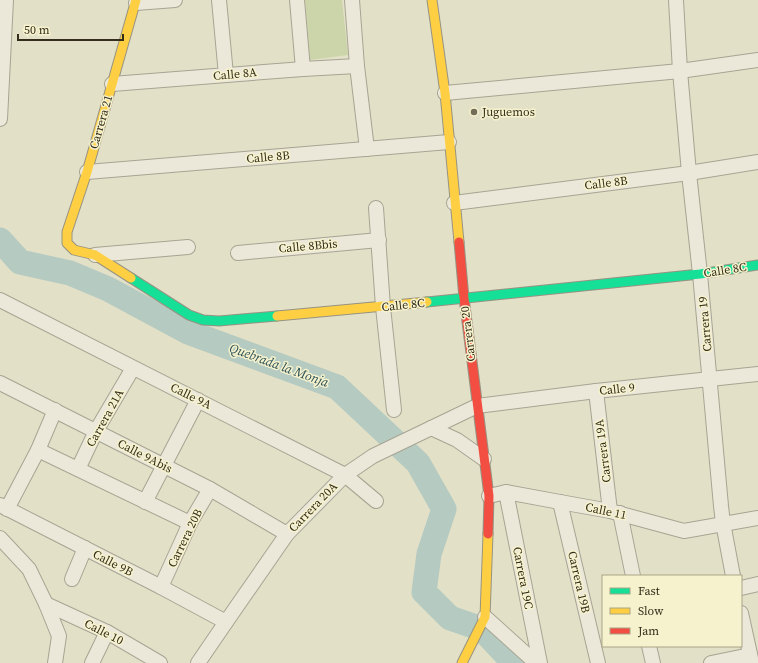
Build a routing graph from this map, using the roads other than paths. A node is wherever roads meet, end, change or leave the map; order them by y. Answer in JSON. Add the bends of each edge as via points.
{"nodes":[{"id":1,"x":6,"y":0,"type":"edge"},
{"id":2,"x":175,"y":0,"type":"edge"},
{"id":3,"x":219,"y":0,"type":"edge"},
{"id":4,"x":297,"y":0,"type":"edge"},
{"id":5,"x":352,"y":0,"type":"edge"},
{"id":6,"x":432,"y":0,"type":"edge"},
{"id":7,"x":676,"y":0,"type":"edge"},
{"id":8,"x":136,"y":2,"type":"edge"},
{"id":9,"x":2,"y":43,"type":"edge"},
{"id":10,"x":758,"y":60,"type":"edge"},
{"id":11,"x":357,"y":66,"type":"junction"},
{"id":12,"x":303,"y":69,"type":"junction"},
{"id":13,"x":680,"y":71,"type":"junction"},
{"id":14,"x":226,"y":75,"type":"junction"},
{"id":15,"x":112,"y":84,"type":"junction"},
{"id":16,"x":445,"y":93,"type":"junction"},
{"id":17,"x":0,"y":119,"type":"edge"},
{"id":18,"x":449,"y":142,"type":"junction"},
{"id":19,"x":366,"y":149,"type":"junction"},
{"id":20,"x":758,"y":162,"type":"edge"},
{"id":21,"x":87,"y":172,"type":"junction"},
{"id":22,"x":689,"y":173,"type":"junction"},
{"id":23,"x":454,"y":203,"type":"junction"},
{"id":24,"x":376,"y":208,"type":"dead end"},
{"id":25,"x":379,"y":240,"type":"junction"},
{"id":26,"x":67,"y":243,"type":"joint"},
{"id":27,"x":188,"y":247,"type":"dead end"},
{"id":28,"x":238,"y":253,"type":"dead end"},
{"id":29,"x":95,"y":255,"type":"junction"},
{"id":30,"x":758,"y":265,"type":"edge"},
{"id":31,"x":700,"y":274,"type":"junction"},
{"id":32,"x":464,"y":298,"type":"junction"},
{"id":33,"x":0,"y":300,"type":"edge"},
{"id":34,"x":383,"y":307,"type":"junction"},
{"id":35,"x":133,"y":368,"type":"junction"},
{"id":36,"x":758,"y":374,"type":"edge"},
{"id":37,"x":710,"y":378,"type":"junction"},
{"id":38,"x":0,"y":383,"type":"edge"},
{"id":39,"x":596,"y":391,"type":"junction"},
{"id":40,"x":198,"y":400,"type":"junction"},
{"id":41,"x":477,"y":406,"type":"junction"},
{"id":42,"x":55,"y":410,"type":"junction"},
{"id":43,"x":394,"y":410,"type":"dead end"},
{"id":44,"x":426,"y":430,"type":"junction"},
{"id":45,"x":96,"y":431,"type":"junction"},
{"id":46,"x":38,"y":450,"type":"junction"},
{"id":47,"x":484,"y":459,"type":"junction"},
{"id":48,"x":164,"y":466,"type":"junction"},
{"id":49,"x":78,"y":469,"type":"junction"},
{"id":50,"x":345,"y":475,"type":"junction"},
{"id":51,"x":210,"y":489,"type":"junction"},
{"id":52,"x":506,"y":492,"type":"junction"},
{"id":53,"x":489,"y":496,"type":"junction"},
{"id":54,"x":376,"y":501,"type":"dead end"},
{"id":55,"x":145,"y":502,"type":"junction"},
{"id":56,"x":560,"y":502,"type":"junction"},
{"id":57,"x":4,"y":507,"type":"edge"},
{"id":58,"x":615,"y":512,"type":"junction"},
{"id":59,"x":758,"y":518,"type":"edge"},
{"id":60,"x":190,"y":523,"type":"junction"},
{"id":61,"x":723,"y":523,"type":"junction"},
{"id":62,"x":287,"y":534,"type":"junction"},
{"id":63,"x":0,"y":538,"type":"edge"},
{"id":64,"x":85,"y":548,"type":"junction"},
{"id":65,"x":633,"y":575,"type":"edge"},
{"id":66,"x":733,"y":575,"type":"edge"},
{"id":67,"x":72,"y":578,"type":"dead end"},
{"id":68,"x":758,"y":584,"type":"edge"},
{"id":69,"x":162,"y":587,"type":"junction"},
{"id":70,"x":742,"y":588,"type":"edge"},
{"id":71,"x":46,"y":604,"type":"junction"},
{"id":72,"x":742,"y":616,"type":"edge"},
{"id":73,"x":226,"y":622,"type":"junction"},
{"id":74,"x":483,"y":622,"type":"junction"},
{"id":75,"x":107,"y":632,"type":"junction"},
{"id":76,"x":649,"y":647,"type":"edge"},
{"id":77,"x":752,"y":651,"type":"edge"},
{"id":78,"x":464,"y":659,"type":"edge"},
{"id":79,"x":55,"y":663,"type":"edge"},
{"id":80,"x":92,"y":663,"type":"edge"},
{"id":81,"x":160,"y":663,"type":"edge"},
{"id":82,"x":198,"y":663,"type":"edge"},
{"id":83,"x":536,"y":663,"type":"edge"},
{"id":84,"x":540,"y":663,"type":"edge"},
{"id":85,"x":598,"y":663,"type":"edge"},
{"id":86,"x":653,"y":663,"type":"edge"},
{"id":87,"x":711,"y":663,"type":"edge"}],
"edges":[{"from":1,"to":9,"type":"street"},
{"from":2,"to":8,"type":"street"},
{"from":3,"to":14,"type":"street"},
{"from":4,"to":12,"type":"street"},
{"from":5,"to":11,"type":"street"},
{"from":6,"to":16,"type":"street","name":"Carrera 20"},
{"from":7,"to":13,"type":"street","name":"Carrera 19"},
{"from":8,"to":15,"type":"street","name":"Carrera 21"},
{"from":9,"to":17,"type":"street"},
{"from":10,"to":13,"type":"street"},
{"from":11,"to":12,"type":"street","name":"Calle 8A"},
{"from":11,"to":19,"type":"street"},
{"from":12,"to":14,"type":"street","name":"Calle 8A"},
{"from":13,"to":16,"type":"street"},
{"from":13,"to":22,"type":"street","name":"Carrera 19"},
{"from":14,"to":15,"type":"street","name":"Calle 8A"},
{"from":15,"to":21,"type":"street","name":"Carrera 21"},
{"from":16,"to":18,"type":"street","name":"Carrera 20"},
{"from":18,"to":19,"type":"street","name":"Calle 8B"},
{"from":18,"to":23,"type":"street","name":"Carrera 20"},
{"from":19,"to":21,"type":"street","name":"Calle 8B"},
{"from":20,"to":22,"type":"street","name":"Calle 8B"},
{"from":21,"to":26,"type":"street","name":"Carrera 21","via":[[66,232]]},
{"from":22,"to":23,"type":"street","name":"Calle 8B"},
{"from":22,"to":31,"type":"street","name":"Carrera 19"},
{"from":23,"to":32,"type":"street","name":"Carrera 20"},
{"from":24,"to":25,"type":"street"},
{"from":25,"to":28,"type":"street","name":"Calle 8Bbis"},
{"from":25,"to":34,"type":"street"},
{"from":26,"to":29,"type":"street","name":"Calle 8C","via":[[74,250]]},
{"from":27,"to":29,"type":"street"},
{"from":29,"to":34,"type":"street","name":"Calle 8C","via":[[189,315],[203,320],[219,321]]},
{"from":30,"to":31,"type":"street","name":"Calle 8C"},
{"from":31,"to":32,"type":"street","name":"Calle 8C"},
{"from":31,"to":37,"type":"street","name":"Carrera 19"},
{"from":32,"to":34,"type":"street","name":"Calle 8C"},
{"from":32,"to":41,"type":"street","name":"Carrera 20"},
{"from":33,"to":35,"type":"street","name":"Calle 9A"},
{"from":34,"to":43,"type":"street"},
{"from":35,"to":40,"type":"street","name":"Calle 9A"},
{"from":35,"to":45,"type":"street","name":"Carrera 21A"},
{"from":36,"to":37,"type":"street","name":"Calle 9"},
{"from":37,"to":39,"type":"street","name":"Calle 9"},
{"from":37,"to":61,"type":"street","name":"Carrera 19"},
{"from":38,"to":42,"type":"street","name":"Calle 9Abis"},
{"from":39,"to":41,"type":"street","name":"Calle 9"},
{"from":39,"to":58,"type":"street","name":"Carrera 19A"},
{"from":40,"to":48,"type":"street"},
{"from":40,"to":50,"type":"street","name":"Calle 9A"},
{"from":41,"to":44,"type":"street","name":"Carrera 20A"},
{"from":41,"to":47,"type":"street","name":"Carrera 20"},
{"from":42,"to":45,"type":"street","name":"Calle 9Abis"},
{"from":42,"to":46,"type":"street"},
{"from":44,"to":47,"type":"street","via":[[457,440]]},
{"from":44,"to":50,"type":"street","name":"Carrera 20A","via":[[373,456]]},
{"from":45,"to":48,"type":"street","name":"Calle 9Abis"},
{"from":45,"to":49,"type":"street","name":"Carrera 21A"},
{"from":46,"to":49,"type":"street"},
{"from":46,"to":57,"type":"street"},
{"from":47,"to":53,"type":"street","name":"Carrera 20"},
{"from":48,"to":51,"type":"street","name":"Calle 9Abis"},
{"from":48,"to":55,"type":"street"},
{"from":49,"to":55,"type":"street"},
{"from":50,"to":54,"type":"street","name":"Calle 9A"},
{"from":50,"to":62,"type":"street","name":"Carrera 20A"},
{"from":51,"to":60,"type":"street","name":"Carrera 20B"},
{"from":51,"to":62,"type":"street","name":"Calle 9Abis"},
{"from":52,"to":53,"type":"street","name":"Calle 11"},
{"from":52,"to":56,"type":"street","name":"Calle 11"},
{"from":52,"to":84,"type":"street","name":"Carrera 19C"},
{"from":53,"to":74,"type":"street","name":"Carrera 20"},
{"from":55,"to":60,"type":"street"},
{"from":56,"to":58,"type":"street","name":"Calle 11"},
{"from":56,"to":85,"type":"street","name":"Carrera 19B"},
{"from":57,"to":64,"type":"street","name":"Calle 9B"},
{"from":58,"to":61,"type":"street","name":"Calle 11","via":[[684,531]]},
{"from":58,"to":65,"type":"street","name":"Carrera 19A"},
{"from":59,"to":61,"type":"street","name":"Calle 11"},
{"from":60,"to":69,"type":"street","name":"Carrera 20B"},
{"from":61,"to":66,"type":"street","name":"Carrera 19"},
{"from":62,"to":73,"type":"street","name":"Carrera 20A"},
{"from":63,"to":71,"type":"street","via":[[29,570]]},
{"from":64,"to":67,"type":"street"},
{"from":64,"to":69,"type":"street","name":"Calle 9B"},
{"from":68,"to":70,"type":"street"},
{"from":69,"to":73,"type":"street","name":"Calle 9B"},
{"from":71,"to":75,"type":"street","name":"Calle 10"},
{"from":71,"to":79,"type":"street","via":[[59,636]]},
{"from":72,"to":77,"type":"street"},
{"from":73,"to":82,"type":"street","name":"Carrera 20A"},
{"from":74,"to":78,"type":"street","name":"Carrera 20"},
{"from":74,"to":83,"type":"street"},
{"from":75,"to":80,"type":"street"},
{"from":75,"to":81,"type":"street","name":"Calle 10"},
{"from":76,"to":86,"type":"street"},
{"from":77,"to":87,"type":"street"}]}
